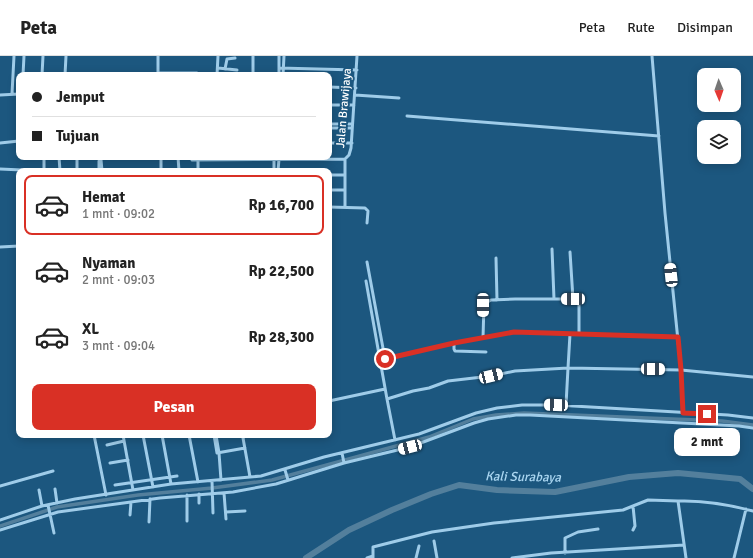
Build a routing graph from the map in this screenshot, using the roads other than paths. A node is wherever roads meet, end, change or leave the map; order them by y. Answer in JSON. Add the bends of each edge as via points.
{"nodes":[{"id":1,"x":14,"y":56,"type":"edge"},
{"id":2,"x":24,"y":56,"type":"edge"},
{"id":3,"x":43,"y":56,"type":"edge"},
{"id":4,"x":66,"y":56,"type":"edge"},
{"id":5,"x":158,"y":56,"type":"edge"},
{"id":6,"x":218,"y":56,"type":"edge"},
{"id":7,"x":253,"y":56,"type":"edge"},
{"id":8,"x":279,"y":56,"type":"edge"},
{"id":9,"x":284,"y":56,"type":"edge"},
{"id":10,"x":357,"y":56,"type":"edge"},
{"id":11,"x":652,"y":56,"type":"edge"},
{"id":12,"x":236,"y":58,"type":"dead end"},
{"id":13,"x":218,"y":68,"type":"junction"},
{"id":14,"x":279,"y":68,"type":"junction"},
{"id":15,"x":284,"y":68,"type":"junction"},
{"id":16,"x":225,"y":69,"type":"junction"},
{"id":17,"x":237,"y":70,"type":"dead end"},
{"id":18,"x":357,"y":70,"type":"junction"},
{"id":19,"x":23,"y":72,"type":"edge"},
{"id":20,"x":42,"y":72,"type":"edge"},
{"id":21,"x":65,"y":72,"type":"edge"},
{"id":22,"x":158,"y":72,"type":"edge"},
{"id":23,"x":217,"y":72,"type":"edge"},
{"id":24,"x":253,"y":72,"type":"edge"},
{"id":25,"x":279,"y":72,"type":"edge"},
{"id":26,"x":284,"y":72,"type":"edge"},
{"id":27,"x":332,"y":87,"type":"edge"},
{"id":28,"x":356,"y":88,"type":"junction"},
{"id":29,"x":12,"y":94,"type":"junction"},
{"id":30,"x":16,"y":94,"type":"edge"},
{"id":31,"x":0,"y":95,"type":"edge"},
{"id":32,"x":355,"y":96,"type":"junction"},
{"id":33,"x":399,"y":98,"type":"dead end"},
{"id":34,"x":332,"y":105,"type":"edge"},
{"id":35,"x":354,"y":105,"type":"junction"},
{"id":36,"x":406,"y":116,"type":"dead end"},
{"id":37,"x":332,"y":124,"type":"edge"},
{"id":38,"x":352,"y":124,"type":"junction"},
{"id":39,"x":332,"y":128,"type":"edge"},
{"id":40,"x":352,"y":128,"type":"junction"},
{"id":41,"x":659,"y":136,"type":"junction"},
{"id":42,"x":16,"y":141,"type":"edge"},
{"id":43,"x":0,"y":143,"type":"edge"},
{"id":44,"x":332,"y":143,"type":"edge"},
{"id":45,"x":352,"y":144,"type":"junction"},
{"id":46,"x":332,"y":159,"type":"edge"},
{"id":47,"x":345,"y":159,"type":"junction"},
{"id":48,"x":0,"y":169,"type":"edge"},
{"id":49,"x":16,"y":170,"type":"edge"},
{"id":50,"x":332,"y":175,"type":"edge"},
{"id":51,"x":345,"y":175,"type":"junction"},
{"id":52,"x":332,"y":190,"type":"edge"},
{"id":53,"x":344,"y":190,"type":"junction"},
{"id":54,"x":332,"y":206,"type":"edge"},
{"id":55,"x":345,"y":207,"type":"junction"},
{"id":56,"x":368,"y":223,"type":"dead end"},
{"id":57,"x":16,"y":246,"type":"edge"},
{"id":58,"x":0,"y":247,"type":"edge"},
{"id":59,"x":552,"y":249,"type":"dead end"},
{"id":60,"x":570,"y":252,"type":"dead end"},
{"id":61,"x":496,"y":258,"type":"dead end"},
{"id":62,"x":367,"y":262,"type":"dead end"},
{"id":63,"x":366,"y":281,"type":"dead end"},
{"id":64,"x":554,"y":299,"type":"junction"},
{"id":65,"x":573,"y":299,"type":"junction"},
{"id":66,"x":497,"y":300,"type":"junction"},
{"id":67,"x":579,"y":332,"type":"junction"},
{"id":68,"x":570,"y":334,"type":"junction"},
{"id":69,"x":483,"y":336,"type":"junction"},
{"id":70,"x":678,"y":337,"type":"junction"},
{"id":71,"x":454,"y":343,"type":"junction"},
{"id":72,"x":486,"y":352,"type":"dead end"},
{"id":73,"x":385,"y":359,"type":"junction"},
{"id":74,"x":380,"y":360,"type":"junction"},
{"id":75,"x":568,"y":368,"type":"junction"},
{"id":76,"x":681,"y":370,"type":"junction"},
{"id":77,"x":753,"y":377,"type":"edge"},
{"id":78,"x":385,"y":389,"type":"junction"},
{"id":79,"x":387,"y":399,"type":"junction"},
{"id":80,"x":332,"y":400,"type":"edge"},
{"id":81,"x":566,"y":405,"type":"junction"},
{"id":82,"x":497,"y":410,"type":"junction"},
{"id":83,"x":683,"y":413,"type":"junction"},
{"id":84,"x":498,"y":417,"type":"junction"},
{"id":85,"x":740,"y":418,"type":"junction"},
{"id":86,"x":753,"y":418,"type":"edge"},
{"id":87,"x":739,"y":426,"type":"junction"},
{"id":88,"x":753,"y":428,"type":"edge"},
{"id":89,"x":95,"y":438,"type":"edge"},
{"id":90,"x":124,"y":438,"type":"edge"},
{"id":91,"x":143,"y":438,"type":"edge"},
{"id":92,"x":163,"y":438,"type":"edge"},
{"id":93,"x":190,"y":438,"type":"edge"},
{"id":94,"x":216,"y":438,"type":"edge"},
{"id":95,"x":243,"y":438,"type":"edge"},
{"id":96,"x":395,"y":440,"type":"junction"},
{"id":97,"x":124,"y":441,"type":"junction"},
{"id":98,"x":107,"y":445,"type":"dead end"},
{"id":99,"x":245,"y":448,"type":"junction"},
{"id":100,"x":219,"y":454,"type":"junction"},
{"id":101,"x":342,"y":454,"type":"junction"},
{"id":102,"x":128,"y":460,"type":"junction"},
{"id":103,"x":344,"y":462,"type":"junction"},
{"id":104,"x":110,"y":463,"type":"dead end"},
{"id":105,"x":53,"y":471,"type":"dead end"},
{"id":106,"x":285,"y":472,"type":"junction"},
{"id":107,"x":169,"y":476,"type":"junction"},
{"id":108,"x":177,"y":476,"type":"dead end"},
{"id":109,"x":250,"y":478,"type":"junction"},
{"id":110,"x":288,"y":479,"type":"junction"},
{"id":111,"x":151,"y":480,"type":"junction"},
{"id":112,"x":221,"y":480,"type":"junction"},
{"id":113,"x":132,"y":482,"type":"junction"},
{"id":114,"x":198,"y":482,"type":"junction"},
{"id":115,"x":210,"y":482,"type":"junction"},
{"id":116,"x":171,"y":484,"type":"junction"},
{"id":117,"x":115,"y":485,"type":"dead end"},
{"id":118,"x":0,"y":486,"type":"edge"},
{"id":119,"x":153,"y":487,"type":"junction"},
{"id":120,"x":55,"y":489,"type":"dead end"},
{"id":121,"x":39,"y":490,"type":"dead end"},
{"id":122,"x":133,"y":490,"type":"junction"},
{"id":123,"x":212,"y":493,"type":"junction"},
{"id":124,"x":224,"y":493,"type":"junction"},
{"id":125,"x":199,"y":494,"type":"junction"},
{"id":126,"x":106,"y":495,"type":"junction"},
{"id":127,"x":187,"y":495,"type":"junction"},
{"id":128,"x":150,"y":499,"type":"junction"},
{"id":129,"x":678,"y":501,"type":"junction"},
{"id":130,"x":131,"y":502,"type":"junction"},
{"id":131,"x":57,"y":503,"type":"junction"},
{"id":132,"x":199,"y":503,"type":"dead end"},
{"id":133,"x":42,"y":506,"type":"junction"},
{"id":134,"x":48,"y":506,"type":"junction"},
{"id":135,"x":633,"y":506,"type":"junction"},
{"id":136,"x":746,"y":509,"type":"junction"},
{"id":137,"x":245,"y":511,"type":"dead end"},
{"id":138,"x":753,"y":511,"type":"edge"},
{"id":139,"x":226,"y":512,"type":"junction"},
{"id":140,"x":213,"y":513,"type":"dead end"},
{"id":141,"x":50,"y":514,"type":"junction"},
{"id":142,"x":130,"y":515,"type":"dead end"},
{"id":143,"x":226,"y":519,"type":"dead end"},
{"id":144,"x":0,"y":520,"type":"edge"},
{"id":145,"x":187,"y":521,"type":"dead end"},
{"id":146,"x":149,"y":522,"type":"dead end"},
{"id":147,"x":598,"y":529,"type":"dead end"},
{"id":148,"x":0,"y":530,"type":"edge"},
{"id":149,"x":633,"y":530,"type":"dead end"},
{"id":150,"x":54,"y":533,"type":"dead end"},
{"id":151,"x":434,"y":541,"type":"dead end"},
{"id":152,"x":684,"y":545,"type":"junction"},
{"id":153,"x":419,"y":546,"type":"dead end"},
{"id":154,"x":565,"y":553,"type":"junction"},
{"id":155,"x":373,"y":557,"type":"edge"},
{"id":156,"x":367,"y":558,"type":"edge"},
{"id":157,"x":416,"y":558,"type":"edge"},
{"id":158,"x":437,"y":558,"type":"edge"},
{"id":159,"x":512,"y":558,"type":"edge"},
{"id":160,"x":686,"y":558,"type":"edge"},
{"id":161,"x":734,"y":558,"type":"edge"}],
"edges":[{"from":1,"to":29,"type":"street"},
{"from":2,"to":19,"type":"street"},
{"from":3,"to":20,"type":"street"},
{"from":4,"to":21,"type":"street"},
{"from":5,"to":22,"type":"street"},
{"from":6,"to":13,"type":"street"},
{"from":7,"to":24,"type":"street"},
{"from":8,"to":14,"type":"street"},
{"from":9,"to":15,"type":"street"},
{"from":10,"to":18,"type":"street","name":"Jalan Brawijaya"},
{"from":11,"to":41,"type":"street"},
{"from":12,"to":16,"type":"street","via":[[227,59]]},
{"from":13,"to":16,"type":"street"},
{"from":13,"to":23,"type":"street"},
{"from":14,"to":15,"type":"street"},
{"from":14,"to":25,"type":"street"},
{"from":15,"to":18,"type":"street"},
{"from":15,"to":26,"type":"street"},
{"from":16,"to":17,"type":"street"},
{"from":18,"to":28,"type":"street","name":"Jalan Brawijaya"},
{"from":27,"to":28,"type":"street"},
{"from":28,"to":32,"type":"street","name":"Jalan Brawijaya"},
{"from":29,"to":30,"type":"street"},
{"from":29,"to":31,"type":"street"},
{"from":32,"to":33,"type":"street"},
{"from":32,"to":35,"type":"street","name":"Jalan Brawijaya"},
{"from":34,"to":35,"type":"street"},
{"from":35,"to":38,"type":"street","name":"Jalan Brawijaya"},
{"from":36,"to":41,"type":"street"},
{"from":37,"to":38,"type":"street"},
{"from":38,"to":40,"type":"street","name":"Jalan Brawijaya"},
{"from":39,"to":40,"type":"street"},
{"from":40,"to":45,"type":"street","name":"Jalan Brawijaya"},
{"from":41,"to":70,"type":"street"},
{"from":42,"to":43,"type":"street"},
{"from":44,"to":45,"type":"street"},
{"from":45,"to":47,"type":"street","name":"Jalan Brawijaya"},
{"from":46,"to":47,"type":"street"},
{"from":47,"to":51,"type":"street","name":"Jalan Brawijaya"},
{"from":48,"to":49,"type":"street"},
{"from":50,"to":51,"type":"street"},
{"from":51,"to":53,"type":"street","name":"Jalan Brawijaya"},
{"from":52,"to":53,"type":"street"},
{"from":53,"to":55,"type":"street","name":"Jalan Brawijaya"},
{"from":54,"to":55,"type":"street"},
{"from":55,"to":56,"type":"street","via":[[365,208],[368,211]]},
{"from":57,"to":58,"type":"street"},
{"from":59,"to":64,"type":"street"},
{"from":60,"to":65,"type":"street"},
{"from":61,"to":66,"type":"street"},
{"from":62,"to":73,"type":"street"},
{"from":63,"to":74,"type":"street"},
{"from":64,"to":65,"type":"street"},
{"from":64,"to":66,"type":"street"},
{"from":65,"to":67,"type":"street","via":[[579,301]]},
{"from":66,"to":69,"type":"street","via":[[484,305]]},
{"from":67,"to":68,"type":"street"},
{"from":67,"to":70,"type":"street"},
{"from":68,"to":69,"type":"street","via":[[514,332]]},
{"from":68,"to":75,"type":"street"},
{"from":69,"to":71,"type":"street"},
{"from":70,"to":76,"type":"street"},
{"from":71,"to":72,"type":"street","via":[[455,351]]},
{"from":71,"to":73,"type":"street"},
{"from":73,"to":74,"type":"street"},
{"from":74,"to":78,"type":"street"},
{"from":75,"to":76,"type":"street"},
{"from":75,"to":79,"type":"street","via":[[514,371],[448,381]]},
{"from":75,"to":81,"type":"street"},
{"from":76,"to":77,"type":"street"},
{"from":76,"to":83,"type":"street"},
{"from":78,"to":79,"type":"street"},
{"from":78,"to":80,"type":"street"},
{"from":79,"to":96,"type":"street"},
{"from":81,"to":82,"type":"street","via":[[537,405]]},
{"from":81,"to":83,"type":"street"},
{"from":82,"to":84,"type":"street"},
{"from":82,"to":96,"type":"street","via":[[476,413],[407,439]]},
{"from":83,"to":85,"type":"street"},
{"from":84,"to":87,"type":"street","via":[[530,415]]},
{"from":84,"to":103,"type":"street","via":[[474,422],[409,446]]},
{"from":85,"to":86,"type":"street"},
{"from":85,"to":87,"type":"street"},
{"from":87,"to":88,"type":"street"},
{"from":89,"to":126,"type":"street"},
{"from":90,"to":97,"type":"street"},
{"from":91,"to":111,"type":"street"},
{"from":92,"to":107,"type":"street"},
{"from":93,"to":114,"type":"street"},
{"from":94,"to":100,"type":"street"},
{"from":95,"to":99,"type":"street"},
{"from":96,"to":101,"type":"street"},
{"from":97,"to":98,"type":"street"},
{"from":97,"to":102,"type":"street"},
{"from":99,"to":100,"type":"street"},
{"from":99,"to":109,"type":"street"},
{"from":100,"to":112,"type":"street"},
{"from":101,"to":103,"type":"street"},
{"from":101,"to":106,"type":"street","via":[[324,457]]},
{"from":102,"to":104,"type":"street"},
{"from":102,"to":113,"type":"street"},
{"from":103,"to":110,"type":"street"},
{"from":105,"to":118,"type":"street"},
{"from":106,"to":109,"type":"street"},
{"from":106,"to":110,"type":"street"},
{"from":107,"to":108,"type":"street"},
{"from":107,"to":111,"type":"street"},
{"from":107,"to":116,"type":"street"},
{"from":109,"to":112,"type":"street"},
{"from":110,"to":124,"type":"street","via":[[264,487]]},
{"from":111,"to":113,"type":"street"},
{"from":111,"to":119,"type":"street"},
{"from":112,"to":115,"type":"street"},
{"from":113,"to":117,"type":"street"},
{"from":113,"to":122,"type":"street"},
{"from":114,"to":115,"type":"street"},
{"from":114,"to":116,"type":"street"},
{"from":115,"to":123,"type":"street"},
{"from":116,"to":119,"type":"street"},
{"from":119,"to":122,"type":"street"},
{"from":120,"to":131,"type":"street"},
{"from":121,"to":133,"type":"street"},
{"from":122,"to":126,"type":"street"},
{"from":123,"to":124,"type":"street"},
{"from":123,"to":125,"type":"street"},
{"from":123,"to":140,"type":"street"},
{"from":124,"to":139,"type":"street"},
{"from":125,"to":127,"type":"street"},
{"from":125,"to":132,"type":"street"},
{"from":126,"to":131,"type":"street"},
{"from":127,"to":128,"type":"street"},
{"from":127,"to":145,"type":"street"},
{"from":128,"to":130,"type":"street"},
{"from":128,"to":146,"type":"street"},
{"from":129,"to":135,"type":"street","via":[[648,500]]},
{"from":129,"to":136,"type":"street","via":[[717,502]]},
{"from":129,"to":152,"type":"street"},
{"from":130,"to":141,"type":"street"},
{"from":130,"to":142,"type":"street"},
{"from":131,"to":134,"type":"street"},
{"from":133,"to":134,"type":"street"},
{"from":133,"to":144,"type":"street"},
{"from":134,"to":141,"type":"street"},
{"from":135,"to":149,"type":"street"},
{"from":135,"to":155,"type":"street","via":[[623,510],[432,532],[372,547]]},
{"from":136,"to":138,"type":"street"},
{"from":136,"to":161,"type":"street"},
{"from":137,"to":139,"type":"street"},
{"from":139,"to":143,"type":"street"},
{"from":141,"to":148,"type":"street"},
{"from":141,"to":150,"type":"street"},
{"from":147,"to":154,"type":"street","via":[[578,532],[565,538]]},
{"from":151,"to":158,"type":"street"},
{"from":152,"to":154,"type":"street"},
{"from":152,"to":160,"type":"street"},
{"from":153,"to":157,"type":"street"},
{"from":154,"to":159,"type":"street"},
{"from":155,"to":156,"type":"street"}]}
